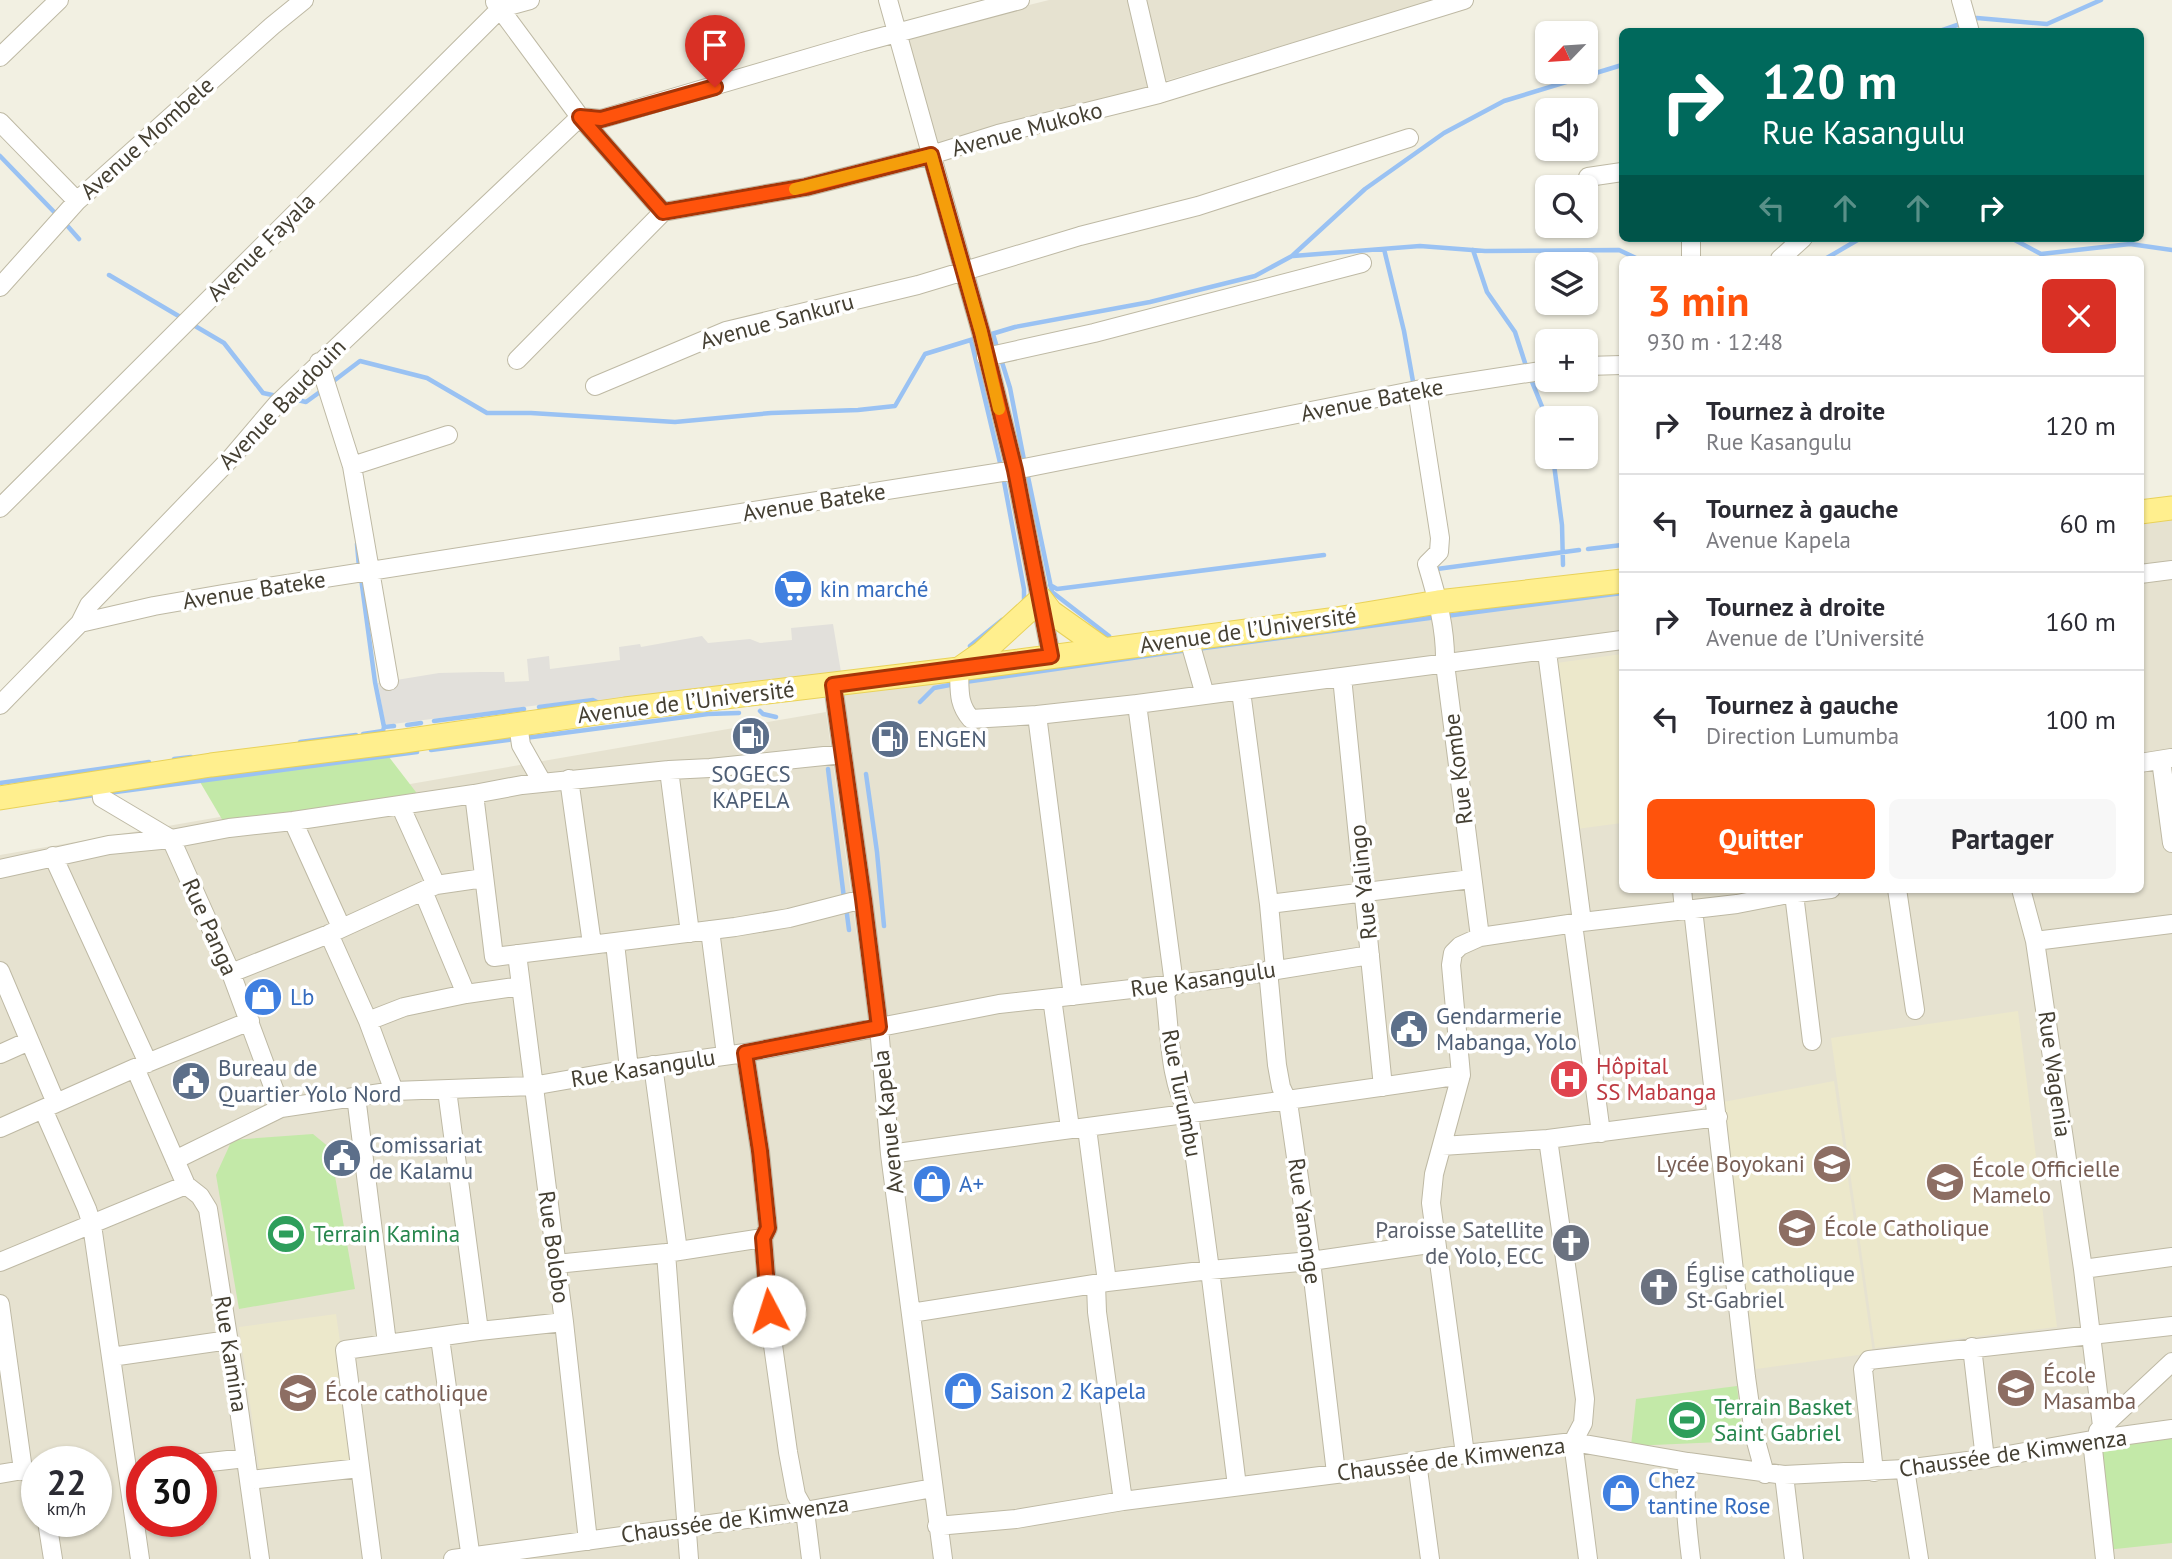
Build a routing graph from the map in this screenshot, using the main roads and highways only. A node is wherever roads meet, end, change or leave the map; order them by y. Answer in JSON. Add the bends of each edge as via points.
{"nodes":[{"id":1,"x":2172,"y":508,"type":"edge"},
{"id":2,"x":2144,"y":512,"type":"edge"},
{"id":3,"x":1619,"y":581,"type":"edge"},
{"id":4,"x":1103,"y":649,"type":"junction"},
{"id":5,"x":959,"y":669,"type":"junction"},
{"id":6,"x":0,"y":798,"type":"edge"}],
"edges":[{"from":1,"to":2,"type":"main road"},
{"from":3,"to":4,"type":"main road","name":"Avenue de l’Université"},
{"from":4,"to":5,"type":"main road","name":"Avenue de l’Université"},
{"from":4,"to":5,"type":"main road","via":[[1051,612],[1041,599]]},
{"from":5,"to":6,"type":"main road","name":"Avenue de l’Université","via":[[518,724]]}]}
